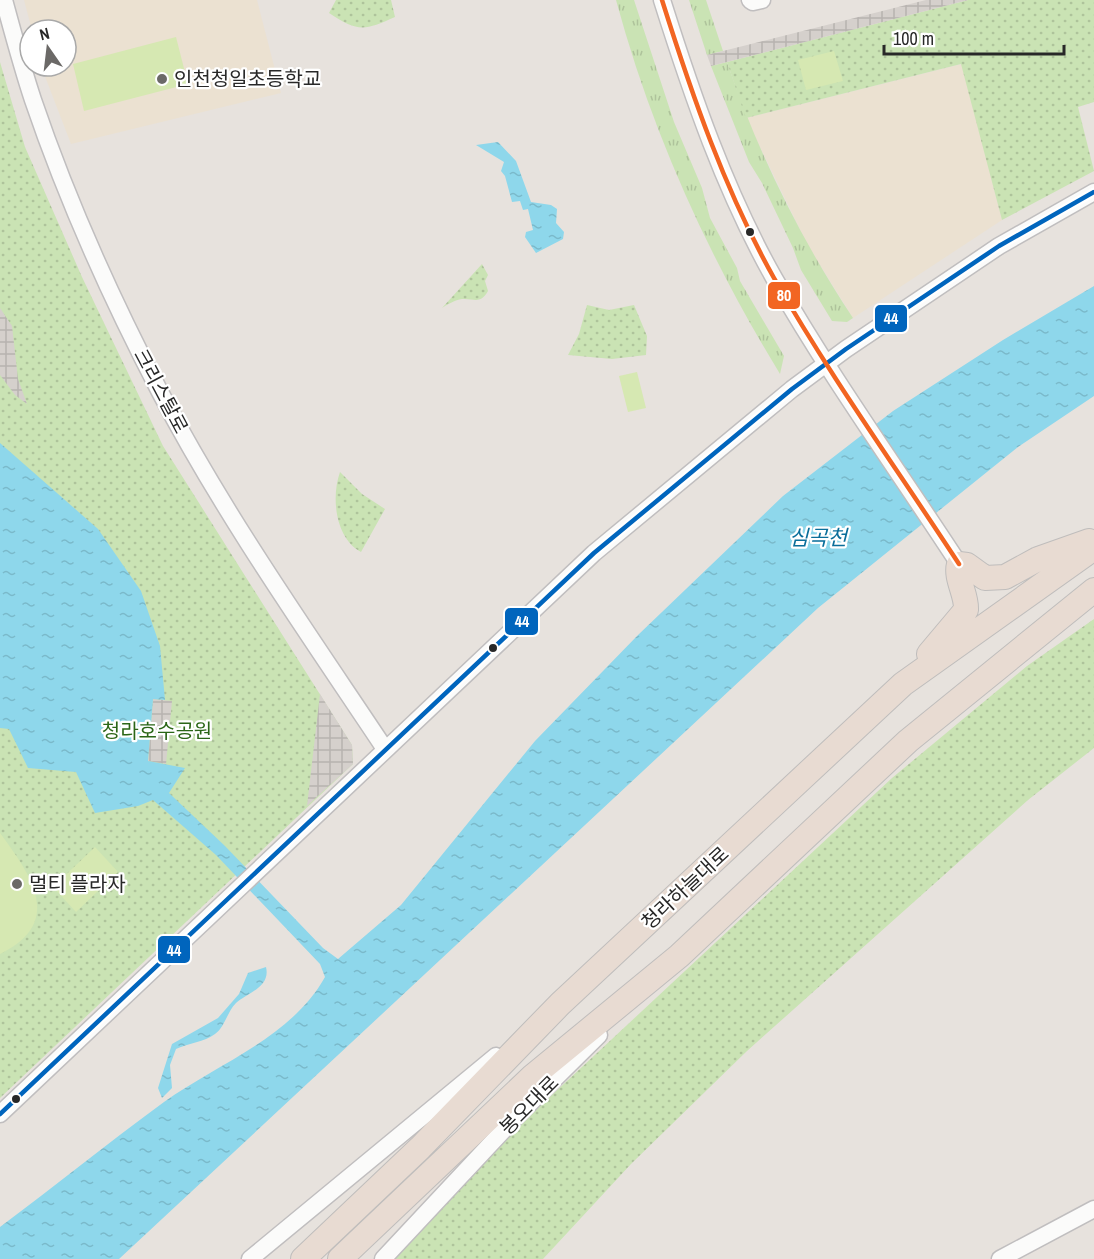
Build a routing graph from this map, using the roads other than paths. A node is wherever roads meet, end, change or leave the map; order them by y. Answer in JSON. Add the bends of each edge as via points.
{"nodes":[{"id":1,"x":4,"y":0,"type":"edge"},
{"id":2,"x":662,"y":0,"type":"edge"},
{"id":3,"x":750,"y":0,"type":"edge"},
{"id":4,"x":762,"y":0,"type":"edge"},
{"id":5,"x":1094,"y":192,"type":"edge"},
{"id":6,"x":826,"y":363,"type":"junction"},
{"id":7,"x":1092,"y":542,"type":"edge"},
{"id":8,"x":959,"y":564,"type":"junction"},
{"id":9,"x":1094,"y":590,"type":"edge"},
{"id":10,"x":903,"y":684,"type":"junction"},
{"id":11,"x":385,"y":748,"type":"junction"},
{"id":12,"x":679,"y":956,"type":"junction"},
{"id":13,"x":560,"y":1004,"type":"junction"},
{"id":14,"x":0,"y":1114,"type":"edge"},
{"id":15,"x":1094,"y":1209,"type":"edge"},
{"id":16,"x":249,"y":1259,"type":"edge"},
{"id":17,"x":303,"y":1259,"type":"edge"},
{"id":18,"x":340,"y":1259,"type":"edge"},
{"id":19,"x":383,"y":1259,"type":"edge"},
{"id":20,"x":1000,"y":1259,"type":"edge"}],
"edges":[{"from":1,"to":11,"type":"street","name":"크리스탈로","via":[[31,93],[59,168],[104,276],[160,392],[241,531]]},
{"from":2,"to":6,"type":"street","via":[[727,180],[773,276]]},
{"from":3,"to":4,"type":"street"},
{"from":5,"to":6,"type":"street","via":[[999,246]]},
{"from":6,"to":8,"type":"street"},
{"from":6,"to":11,"type":"street","via":[[594,553]]},
{"from":7,"to":8,"type":"highway","via":[[1038,559],[1005,577],[985,578]]},
{"from":7,"to":10,"type":"highway","name":"청라하늘대로","via":[[1025,597]]},
{"from":8,"to":10,"type":"highway","via":[[957,572],[966,610]]},
{"from":9,"to":12,"type":"highway","via":[[908,741]]},
{"from":10,"to":13,"type":"highway","name":"청라하늘대로"},
{"from":11,"to":14,"type":"street"},
{"from":12,"to":18,"type":"highway","via":[[533,1076]]},
{"from":12,"to":19,"type":"street","name":"봉오대로","via":[[513,1120]]},
{"from":13,"to":16,"type":"street"},
{"from":13,"to":17,"type":"highway","name":"청라하늘대로","via":[[420,1148]]},
{"from":15,"to":20,"type":"street"}]}
